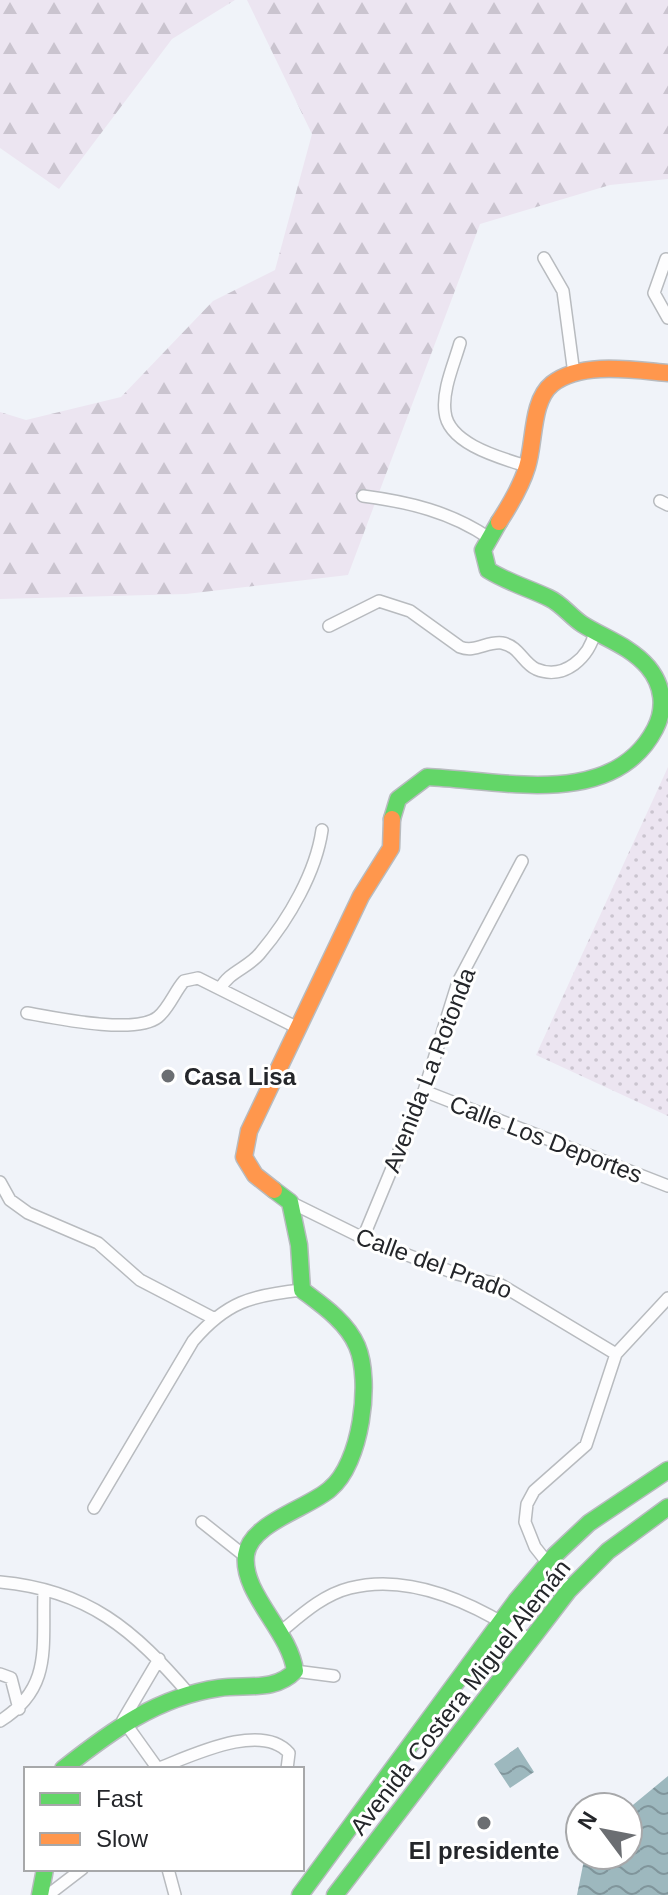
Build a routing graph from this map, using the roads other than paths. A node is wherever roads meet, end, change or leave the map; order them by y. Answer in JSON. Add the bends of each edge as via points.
{"nodes":[{"id":1,"x":544,"y":258,"type":"dead end"},
{"id":2,"x":666,"y":259,"type":"edge"},
{"id":3,"x":668,"y":318,"type":"edge"},
{"id":4,"x":460,"y":343,"type":"dead end"},
{"id":5,"x":668,"y":373,"type":"edge"},
{"id":6,"x":574,"y":374,"type":"junction"},
{"id":7,"x":526,"y":466,"type":"junction"},
{"id":8,"x":363,"y":496,"type":"dead end"},
{"id":9,"x":489,"y":538,"type":"junction"},
{"id":10,"x":329,"y":626,"type":"dead end"},
{"id":11,"x":595,"y":631,"type":"junction"},
{"id":12,"x":322,"y":830,"type":"dead end"},
{"id":13,"x":522,"y":861,"type":"dead end"},
{"id":14,"x":220,"y":989,"type":"junction"},
{"id":15,"x":27,"y":1013,"type":"dead end"},
{"id":16,"x":298,"y":1028,"type":"junction"},
{"id":17,"x":424,"y":1091,"type":"junction"},
{"id":18,"x":0,"y":1182,"type":"edge"},
{"id":19,"x":668,"y":1186,"type":"edge"},
{"id":20,"x":290,"y":1202,"type":"junction"},
{"id":21,"x":363,"y":1238,"type":"junction"},
{"id":22,"x":302,"y":1290,"type":"junction"},
{"id":23,"x":668,"y":1298,"type":"edge"},
{"id":24,"x":213,"y":1318,"type":"junction"},
{"id":25,"x":616,"y":1354,"type":"junction"},
{"id":26,"x":668,"y":1470,"type":"edge"},
{"id":27,"x":668,"y":1507,"type":"edge"},
{"id":28,"x":94,"y":1508,"type":"dead end"},
{"id":29,"x":202,"y":1522,"type":"dead end"},
{"id":30,"x":246,"y":1557,"type":"junction"},
{"id":31,"x":546,"y":1565,"type":"junction"},
{"id":32,"x":0,"y":1582,"type":"edge"},
{"id":33,"x":569,"y":1590,"type":"junction"},
{"id":34,"x":44,"y":1591,"type":"junction"},
{"id":35,"x":502,"y":1621,"type":"junction"},
{"id":36,"x":278,"y":1634,"type":"junction"},
{"id":37,"x":530,"y":1640,"type":"junction"},
{"id":38,"x":159,"y":1659,"type":"junction"},
{"id":39,"x":295,"y":1671,"type":"junction"},
{"id":40,"x":0,"y":1674,"type":"edge"},
{"id":41,"x":334,"y":1676,"type":"dead end"},
{"id":42,"x":189,"y":1694,"type":"junction"},
{"id":43,"x":22,"y":1705,"type":"junction"},
{"id":44,"x":123,"y":1720,"type":"junction"},
{"id":45,"x":0,"y":1721,"type":"edge"},
{"id":46,"x":65,"y":1767,"type":"edge"},
{"id":47,"x":157,"y":1767,"type":"edge"},
{"id":48,"x":163,"y":1767,"type":"edge"},
{"id":49,"x":287,"y":1767,"type":"edge"},
{"id":50,"x":45,"y":1871,"type":"edge"},
{"id":51,"x":79,"y":1871,"type":"edge"},
{"id":52,"x":169,"y":1871,"type":"edge"},
{"id":53,"x":40,"y":1895,"type":"edge"},
{"id":54,"x":48,"y":1895,"type":"edge"},
{"id":55,"x":175,"y":1895,"type":"edge"},
{"id":56,"x":300,"y":1895,"type":"edge"},
{"id":57,"x":335,"y":1895,"type":"edge"}],
"edges":[{"from":1,"to":6,"type":"street","via":[[563,291]]},
{"from":2,"to":3,"type":"street","via":[[654,293]]},
{"from":4,"to":7,"type":"street","via":[[445,415],[489,455]]},
{"from":5,"to":6,"type":"main road"},
{"from":6,"to":7,"type":"main road","via":[[544,392]]},
{"from":7,"to":9,"type":"main road"},
{"from":8,"to":9,"type":"street","via":[[403,501],[463,520]]},
{"from":9,"to":11,"type":"main road","via":[[483,550],[488,570],[546,596]]},
{"from":10,"to":11,"type":"street","via":[[379,601],[394,603],[469,651],[503,643],[534,668],[554,673],[580,661]]},
{"from":11,"to":16,"type":"main road","via":[[648,658],[662,680],[666,703],[658,727],[635,762],[605,778],[562,783],[427,777],[410,787],[394,810],[391,848],[361,896]]},
{"from":12,"to":14,"type":"street","via":[[318,858],[261,953],[226,977]]},
{"from":13,"to":17,"type":"street","name":"Avenida La Rotonda","via":[[458,982]]},
{"from":14,"to":15,"type":"street","via":[[198,978],[184,981],[158,1017],[147,1022],[110,1025]]},
{"from":14,"to":16,"type":"street"},
{"from":16,"to":20,"type":"main road","via":[[249,1131],[244,1157],[255,1175]]},
{"from":17,"to":19,"type":"street","name":"Calle Los Deportes"},
{"from":17,"to":21,"type":"street","name":"Avenida La Rotonda"},
{"from":18,"to":24,"type":"street","via":[[10,1200],[28,1213],[98,1243],[140,1280]]},
{"from":20,"to":21,"type":"street","name":"Calle del Prado"},
{"from":20,"to":22,"type":"main road"},
{"from":21,"to":25,"type":"street","name":"Calle del Prado","via":[[501,1285]]},
{"from":22,"to":24,"type":"street","via":[[234,1304]]},
{"from":22,"to":30,"type":"main road","via":[[335,1317],[357,1345],[364,1376],[359,1425],[351,1456],[333,1487],[265,1530]]},
{"from":23,"to":25,"type":"street"},
{"from":24,"to":28,"type":"street","via":[[193,1341]]},
{"from":25,"to":31,"type":"street","via":[[586,1445],[534,1491],[527,1504],[528,1534]]},
{"from":26,"to":31,"type":"main road","name":"Avenida Costera Miguel Alemán","via":[[589,1523]]},
{"from":27,"to":33,"type":"main road","name":"Avenida Costera Miguel Alemán","via":[[608,1551]]},
{"from":29,"to":30,"type":"street"},
{"from":30,"to":36,"type":"main road","via":[[258,1597]]},
{"from":31,"to":33,"type":"street"},
{"from":31,"to":35,"type":"main road","name":"Avenida Costera Miguel Alemán"},
{"from":32,"to":34,"type":"street"},
{"from":33,"to":37,"type":"main road","name":"Avenida Costera Miguel Alemán"},
{"from":34,"to":38,"type":"street","via":[[70,1596],[125,1627]]},
{"from":34,"to":43,"type":"street","via":[[38,1684]]},
{"from":35,"to":36,"type":"street","via":[[435,1593],[354,1587],[309,1607]]},
{"from":35,"to":37,"type":"street"},
{"from":35,"to":56,"type":"main road","name":"Avenida Costera Miguel Alemán"},
{"from":36,"to":39,"type":"main road","via":[[291,1652]]},
{"from":37,"to":57,"type":"main road","name":"Avenida Costera Miguel Alemán"},
{"from":38,"to":42,"type":"street"},
{"from":38,"to":44,"type":"street"},
{"from":39,"to":41,"type":"street"},
{"from":39,"to":42,"type":"main road","via":[[282,1683]]},
{"from":40,"to":43,"type":"street","via":[[11,1678]]},
{"from":42,"to":44,"type":"main road","via":[[150,1705]]},
{"from":43,"to":45,"type":"street"},
{"from":44,"to":46,"type":"main road"},
{"from":44,"to":47,"type":"street"},
{"from":48,"to":49,"type":"street","via":[[259,1737],[281,1743],[289,1753]]},
{"from":50,"to":53,"type":"main road"},
{"from":51,"to":54,"type":"street"},
{"from":52,"to":55,"type":"street"}]}
